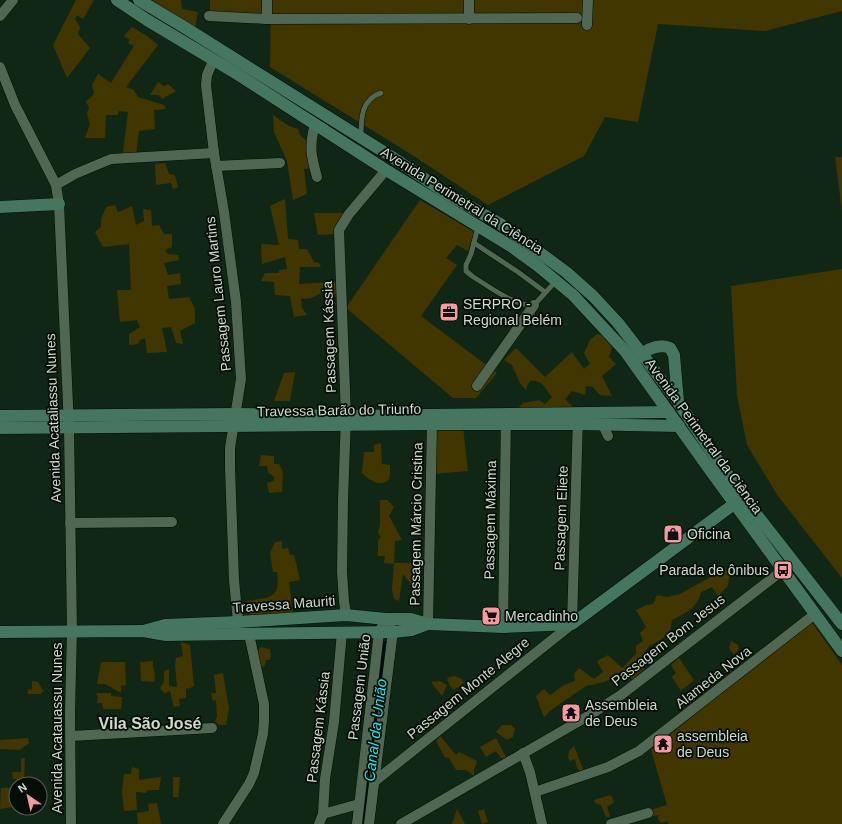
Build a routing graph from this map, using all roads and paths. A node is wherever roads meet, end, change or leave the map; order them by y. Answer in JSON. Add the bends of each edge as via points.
{"nodes":[{"id":1,"x":12,"y":0,"type":"edge"},
{"id":2,"x":117,"y":0,"type":"edge"},
{"id":3,"x":139,"y":0,"type":"edge"},
{"id":4,"x":267,"y":0,"type":"edge"},
{"id":5,"x":469,"y":0,"type":"edge"},
{"id":6,"x":588,"y":0,"type":"edge"},
{"id":7,"x":0,"y":16,"type":"edge"},
{"id":8,"x":209,"y":16,"type":"dead end"},
{"id":9,"x":267,"y":18,"type":"junction"},
{"id":10,"x":577,"y":18,"type":"dead end"},
{"id":11,"x":469,"y":19,"type":"junction"},
{"id":12,"x":587,"y":25,"type":"dead end"},
{"id":13,"x":213,"y":61,"type":"junction"},
{"id":14,"x":0,"y":67,"type":"edge"},
{"id":15,"x":381,"y":93,"type":"dead end"},
{"id":16,"x":315,"y":124,"type":"junction"},
{"id":17,"x":361,"y":138,"type":"junction"},
{"id":18,"x":214,"y":153,"type":"junction"},
{"id":19,"x":280,"y":163,"type":"dead end"},
{"id":20,"x":216,"y":166,"type":"junction"},
{"id":21,"x":386,"y":170,"type":"junction"},
{"id":22,"x":317,"y":177,"type":"dead end"},
{"id":23,"x":56,"y":185,"type":"junction"},
{"id":24,"x":58,"y":204,"type":"junction"},
{"id":25,"x":0,"y":207,"type":"edge"},
{"id":26,"x":478,"y":227,"type":"junction"},
{"id":27,"x":474,"y":243,"type":"junction"},
{"id":28,"x":556,"y":281,"type":"junction"},
{"id":29,"x":545,"y":292,"type":"junction"},
{"id":30,"x":534,"y":305,"type":"junction"},
{"id":31,"x":642,"y":354,"type":"junction"},
{"id":32,"x":633,"y":362,"type":"junction"},
{"id":33,"x":477,"y":386,"type":"dead end"},
{"id":34,"x":678,"y":402,"type":"junction"},
{"id":35,"x":669,"y":412,"type":"junction"},
{"id":36,"x":236,"y":414,"type":"junction"},
{"id":37,"x":0,"y":416,"type":"edge"},
{"id":38,"x":506,"y":419,"type":"junction"},
{"id":39,"x":578,"y":419,"type":"junction"},
{"id":40,"x":69,"y":421,"type":"junction"},
{"id":41,"x":346,"y":421,"type":"junction"},
{"id":42,"x":432,"y":424,"type":"junction"},
{"id":43,"x":234,"y":426,"type":"junction"},
{"id":44,"x":679,"y":426,"type":"junction"},
{"id":45,"x":0,"y":428,"type":"edge"},
{"id":46,"x":734,"y":504,"type":"junction"},
{"id":47,"x":172,"y":522,"type":"dead end"},
{"id":48,"x":70,"y":523,"type":"junction"},
{"id":49,"x":783,"y":570,"type":"junction"},
{"id":50,"x":815,"y":614,"type":"junction"},
{"id":51,"x":346,"y":615,"type":"junction"},
{"id":52,"x":386,"y":618,"type":"junction"},
{"id":53,"x":238,"y":622,"type":"junction"},
{"id":54,"x":428,"y":624,"type":"junction"},
{"id":55,"x":572,"y":624,"type":"junction"},
{"id":56,"x":842,"y":624,"type":"edge"},
{"id":57,"x":503,"y":627,"type":"junction"},
{"id":58,"x":72,"y":631,"type":"junction"},
{"id":59,"x":143,"y":631,"type":"junction"},
{"id":60,"x":0,"y":632,"type":"edge"},
{"id":61,"x":342,"y":632,"type":"junction"},
{"id":62,"x":379,"y":632,"type":"junction"},
{"id":63,"x":393,"y":632,"type":"junction"},
{"id":64,"x":249,"y":634,"type":"junction"},
{"id":65,"x":842,"y":651,"type":"edge"},
{"id":66,"x":212,"y":728,"type":"dead end"},
{"id":67,"x":70,"y":736,"type":"junction"},
{"id":68,"x":523,"y":753,"type":"junction"},
{"id":69,"x":375,"y":782,"type":"junction"},
{"id":70,"x":535,"y":792,"type":"junction"},
{"id":71,"x":359,"y":804,"type":"junction"},
{"id":72,"x":648,"y":813,"type":"dead end"},
{"id":73,"x":321,"y":819,"type":"edge"},
{"id":74,"x":539,"y":823,"type":"edge"},
{"id":75,"x":71,"y":824,"type":"edge"},
{"id":76,"x":223,"y":824,"type":"edge"},
{"id":77,"x":357,"y":824,"type":"edge"},
{"id":78,"x":369,"y":824,"type":"edge"},
{"id":79,"x":401,"y":824,"type":"edge"},
{"id":80,"x":610,"y":824,"type":"edge"}],
"edges":[{"from":1,"to":7,"type":"street"},
{"from":2,"to":13,"type":"main road","name":"Avenida Perimetral da Ciência"},
{"from":3,"to":17,"type":"main road","name":"Avenida Perimetral da Ciência"},
{"from":4,"to":9,"type":"street"},
{"from":5,"to":11,"type":"street"},
{"from":6,"to":12,"type":"street"},
{"from":8,"to":9,"type":"street"},
{"from":9,"to":11,"type":"street"},
{"from":10,"to":11,"type":"street"},
{"from":13,"to":16,"type":"main road","name":"Avenida Perimetral da Ciência"},
{"from":13,"to":18,"type":"street","name":"Passagem Lauro Martins","via":[[206,85]]},
{"from":14,"to":23,"type":"street"},
{"from":15,"to":17,"type":"lane","via":[[367,102]]},
{"from":16,"to":21,"type":"main road","name":"Avenida Perimetral da Ciência"},
{"from":16,"to":22,"type":"street","via":[[311,139],[311,158]]},
{"from":17,"to":31,"type":"main road","name":"Avenida Perimetral da Ciência","via":[[446,193],[507,228],[566,272],[593,296]]},
{"from":18,"to":20,"type":"street","name":"Passagem Lauro Martins"},
{"from":18,"to":23,"type":"street","via":[[111,159]]},
{"from":19,"to":20,"type":"street"},
{"from":20,"to":36,"type":"street","name":"Passagem Lauro Martins","via":[[236,302],[241,379]]},
{"from":21,"to":26,"type":"main road","name":"Avenida Perimetral da Ciência"},
{"from":21,"to":41,"type":"street","name":"Passagem Kássia","via":[[339,230]]},
{"from":23,"to":24,"type":"street","name":"Avenida Acataliassu Nunes"},
{"from":24,"to":25,"type":"main road"},
{"from":24,"to":40,"type":"street","name":"Avenida Acataliassu Nunes"},
{"from":26,"to":27,"type":"lane"},
{"from":26,"to":28,"type":"main road","name":"Avenida Perimetral da Ciência","via":[[512,247]]},
{"from":27,"to":29,"type":"lane"},
{"from":27,"to":30,"type":"lane","via":[[466,271],[518,303]]},
{"from":28,"to":29,"type":"lane"},
{"from":28,"to":32,"type":"main road","name":"Avenida Perimetral da Ciência","via":[[590,313]]},
{"from":29,"to":30,"type":"lane"},
{"from":30,"to":33,"type":"street"},
{"from":31,"to":32,"type":"main road"},
{"from":31,"to":34,"type":"main road","name":"Avenida Perimetral da Ciência"},
{"from":31,"to":34,"type":"main road","via":[[654,347],[665,345],[670,348],[674,355]]},
{"from":32,"to":35,"type":"main road","name":"Avenida Perimetral da Ciência"},
{"from":34,"to":56,"type":"main road","name":"Avenida Perimetral da Ciência","via":[[742,496]]},
{"from":35,"to":39,"type":"main road","name":"Travessa Barão do Triunfo"},
{"from":35,"to":44,"type":"main road","name":"Avenida Perimetral da Ciência"},
{"from":36,"to":40,"type":"main road","name":"Travessa Barão do Triunfo"},
{"from":36,"to":41,"type":"main road","name":"Travessa Barão do Triunfo"},
{"from":36,"to":43,"type":"street","name":"Passagem Lauro Martins"},
{"from":37,"to":40,"type":"main road","name":"Travessa Barão do Triunfo"},
{"from":38,"to":39,"type":"main road","name":"Travessa Barão do Triunfo"},
{"from":38,"to":41,"type":"main road","name":"Travessa Barão do Triunfo"},
{"from":38,"to":42,"type":"main road","name":"Travessa Barão do Triunfo"},
{"from":38,"to":57,"type":"street","name":"Passagem Máxima"},
{"from":39,"to":44,"type":"main road","name":"Travessa Barão do Triunfo","via":[[605,430]]},
{"from":39,"to":55,"type":"street","name":"Passagem Eliete"},
{"from":40,"to":43,"type":"main road","name":"Travessa Barão do Triunfo"},
{"from":40,"to":45,"type":"main road","name":"Travessa Barão do Triunfo"},
{"from":40,"to":48,"type":"street","name":"Avenida Acataliassu Nunes"},
{"from":41,"to":42,"type":"main road","name":"Travessa Barão do Triunfo"},
{"from":41,"to":43,"type":"main road","name":"Travessa Barão do Triunfo"},
{"from":41,"to":51,"type":"street","name":"Passagem Kássia","via":[[342,572]]},
{"from":42,"to":54,"type":"street","name":"Passagem Márcio Cristina"},
{"from":43,"to":53,"type":"street","name":"Passagem Lauro Martins","via":[[230,448],[231,520]]},
{"from":44,"to":46,"type":"main road","name":"Avenida Perimetral da Ciência"},
{"from":46,"to":49,"type":"main road","name":"Avenida Perimetral da Ciência"},
{"from":46,"to":55,"type":"main road","name":"Passagem Monte Alegre"},
{"from":47,"to":48,"type":"street"},
{"from":48,"to":58,"type":"street","name":"Avenida Acataliassu Nunes"},
{"from":49,"to":50,"type":"main road","name":"Avenida Perimetral da Ciência"},
{"from":49,"to":68,"type":"street","name":"Passagem Bom Jesus","via":[[621,695]]},
{"from":50,"to":65,"type":"main road","name":"Avenida Perimetral da Ciência"},
{"from":50,"to":70,"type":"street","name":"Alameda Nova","via":[[639,752],[608,767]]},
{"from":51,"to":52,"type":"main road","name":"Travessa Mauriti"},
{"from":51,"to":53,"type":"main road","name":"Travessa Mauriti"},
{"from":52,"to":54,"type":"main road","name":"Travessa Mauriti","via":[[411,619]]},
{"from":52,"to":62,"type":"street","name":"Passagem União"},
{"from":52,"to":63,"type":"street","name":"Passagem União"},
{"from":53,"to":59,"type":"main road","name":"Travessa Mauriti","via":[[165,625]]},
{"from":54,"to":57,"type":"main road","name":"Travessa Mauriti"},
{"from":54,"to":63,"type":"main road","name":"Travessa Mauriti","via":[[412,630]]},
{"from":55,"to":57,"type":"main road","name":"Travessa Mauriti"},
{"from":55,"to":69,"type":"street","name":"Passagem Monte Alegre"},
{"from":58,"to":59,"type":"main road","name":"Travessa Mauriti"},
{"from":58,"to":60,"type":"main road","name":"Travessa Mauriti"},
{"from":58,"to":67,"type":"street","name":"Avenida Acatauassu Nunes"},
{"from":59,"to":64,"type":"main road","name":"Travessa Mauriti","via":[[166,635]]},
{"from":61,"to":62,"type":"main road","name":"Travessa Mauriti"},
{"from":61,"to":64,"type":"main road","name":"Travessa Mauriti"},
{"from":61,"to":73,"type":"street","name":"Passagem Kássia","via":[[334,722]]},
{"from":62,"to":63,"type":"main road","name":"Travessa Mauriti"},
{"from":62,"to":71,"type":"street","name":"Passagem União"},
{"from":63,"to":69,"type":"street","name":"Passagem União"},
{"from":64,"to":76,"type":"street","via":[[264,704],[263,734],[254,773]]},
{"from":66,"to":67,"type":"street"},
{"from":67,"to":75,"type":"street","name":"Avenida Acatauassu Nunes"},
{"from":68,"to":70,"type":"street"},
{"from":68,"to":79,"type":"street","name":"Passagem Bom Jesus"},
{"from":69,"to":78,"type":"street","name":"Passagem União"},
{"from":70,"to":74,"type":"street"},
{"from":71,"to":73,"type":"street"},
{"from":71,"to":77,"type":"street","name":"Passagem União"},
{"from":72,"to":80,"type":"street"}]}
